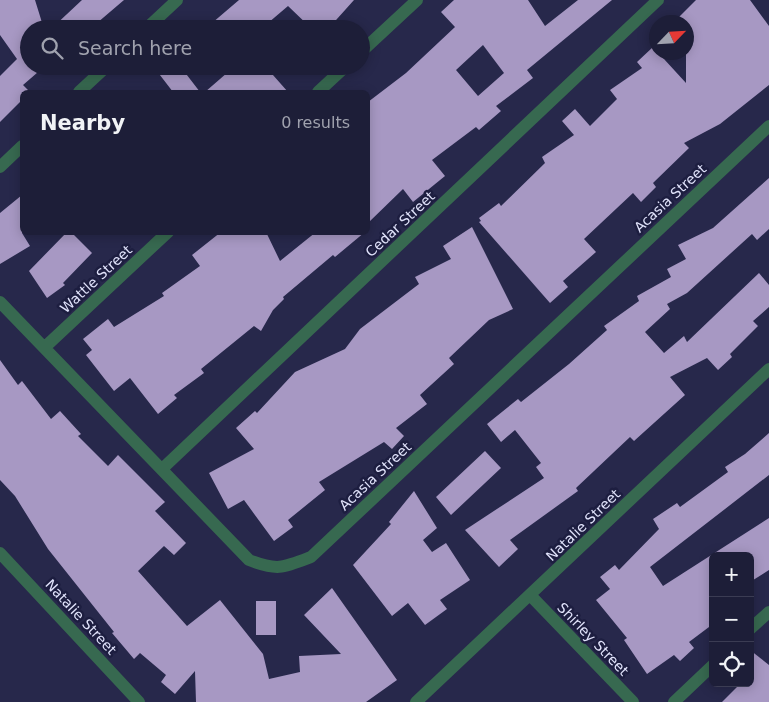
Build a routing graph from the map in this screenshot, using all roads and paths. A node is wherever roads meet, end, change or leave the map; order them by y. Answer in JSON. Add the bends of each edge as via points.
{"nodes":[{"id":1,"x":177,"y":0,"type":"edge"},
{"id":2,"x":417,"y":0,"type":"edge"},
{"id":3,"x":658,"y":0,"type":"edge"},
{"id":4,"x":156,"y":20,"type":"edge"},
{"id":5,"x":370,"y":44,"type":"edge"},
{"id":6,"x":97,"y":75,"type":"edge"},
{"id":7,"x":336,"y":75,"type":"edge"},
{"id":8,"x":81,"y":90,"type":"edge"},
{"id":9,"x":320,"y":90,"type":"edge"},
{"id":10,"x":769,"y":126,"type":"edge"},
{"id":11,"x":20,"y":148,"type":"edge"},
{"id":12,"x":0,"y":167,"type":"edge"},
{"id":13,"x":165,"y":235,"type":"edge"},
{"id":14,"x":0,"y":302,"type":"edge"},
{"id":15,"x":44,"y":347,"type":"junction"},
{"id":16,"x":769,"y":368,"type":"edge"},
{"id":17,"x":162,"y":469,"type":"junction"},
{"id":18,"x":0,"y":553,"type":"edge"},
{"id":19,"x":531,"y":596,"type":"junction"},
{"id":20,"x":769,"y":612,"type":"edge"},
{"id":21,"x":754,"y":626,"type":"edge"},
{"id":22,"x":709,"y":669,"type":"edge"},
{"id":23,"x":139,"y":702,"type":"edge"},
{"id":24,"x":416,"y":702,"type":"edge"},
{"id":25,"x":633,"y":702,"type":"edge"},
{"id":26,"x":674,"y":702,"type":"edge"}],
"edges":[{"from":1,"to":4,"type":"street"},
{"from":2,"to":5,"type":"street"},
{"from":3,"to":17,"type":"street","name":"Cedar Street"},
{"from":6,"to":8,"type":"street"},
{"from":7,"to":9,"type":"street"},
{"from":10,"to":17,"type":"street","name":"Acasia Street","via":[[311,557],[290,566],[270,568],[249,560]]},
{"from":11,"to":12,"type":"street"},
{"from":13,"to":15,"type":"street","name":"Wattle Street"},
{"from":14,"to":15,"type":"street","name":"Acasia Street"},
{"from":15,"to":17,"type":"street","name":"Acasia Street"},
{"from":16,"to":19,"type":"street","name":"Natalie Street"},
{"from":18,"to":23,"type":"street","name":"Natalie Street"},
{"from":19,"to":24,"type":"street","name":"Natalie Street"},
{"from":19,"to":25,"type":"street","name":"Shirley Street"},
{"from":20,"to":21,"type":"street"},
{"from":22,"to":26,"type":"street"}]}
